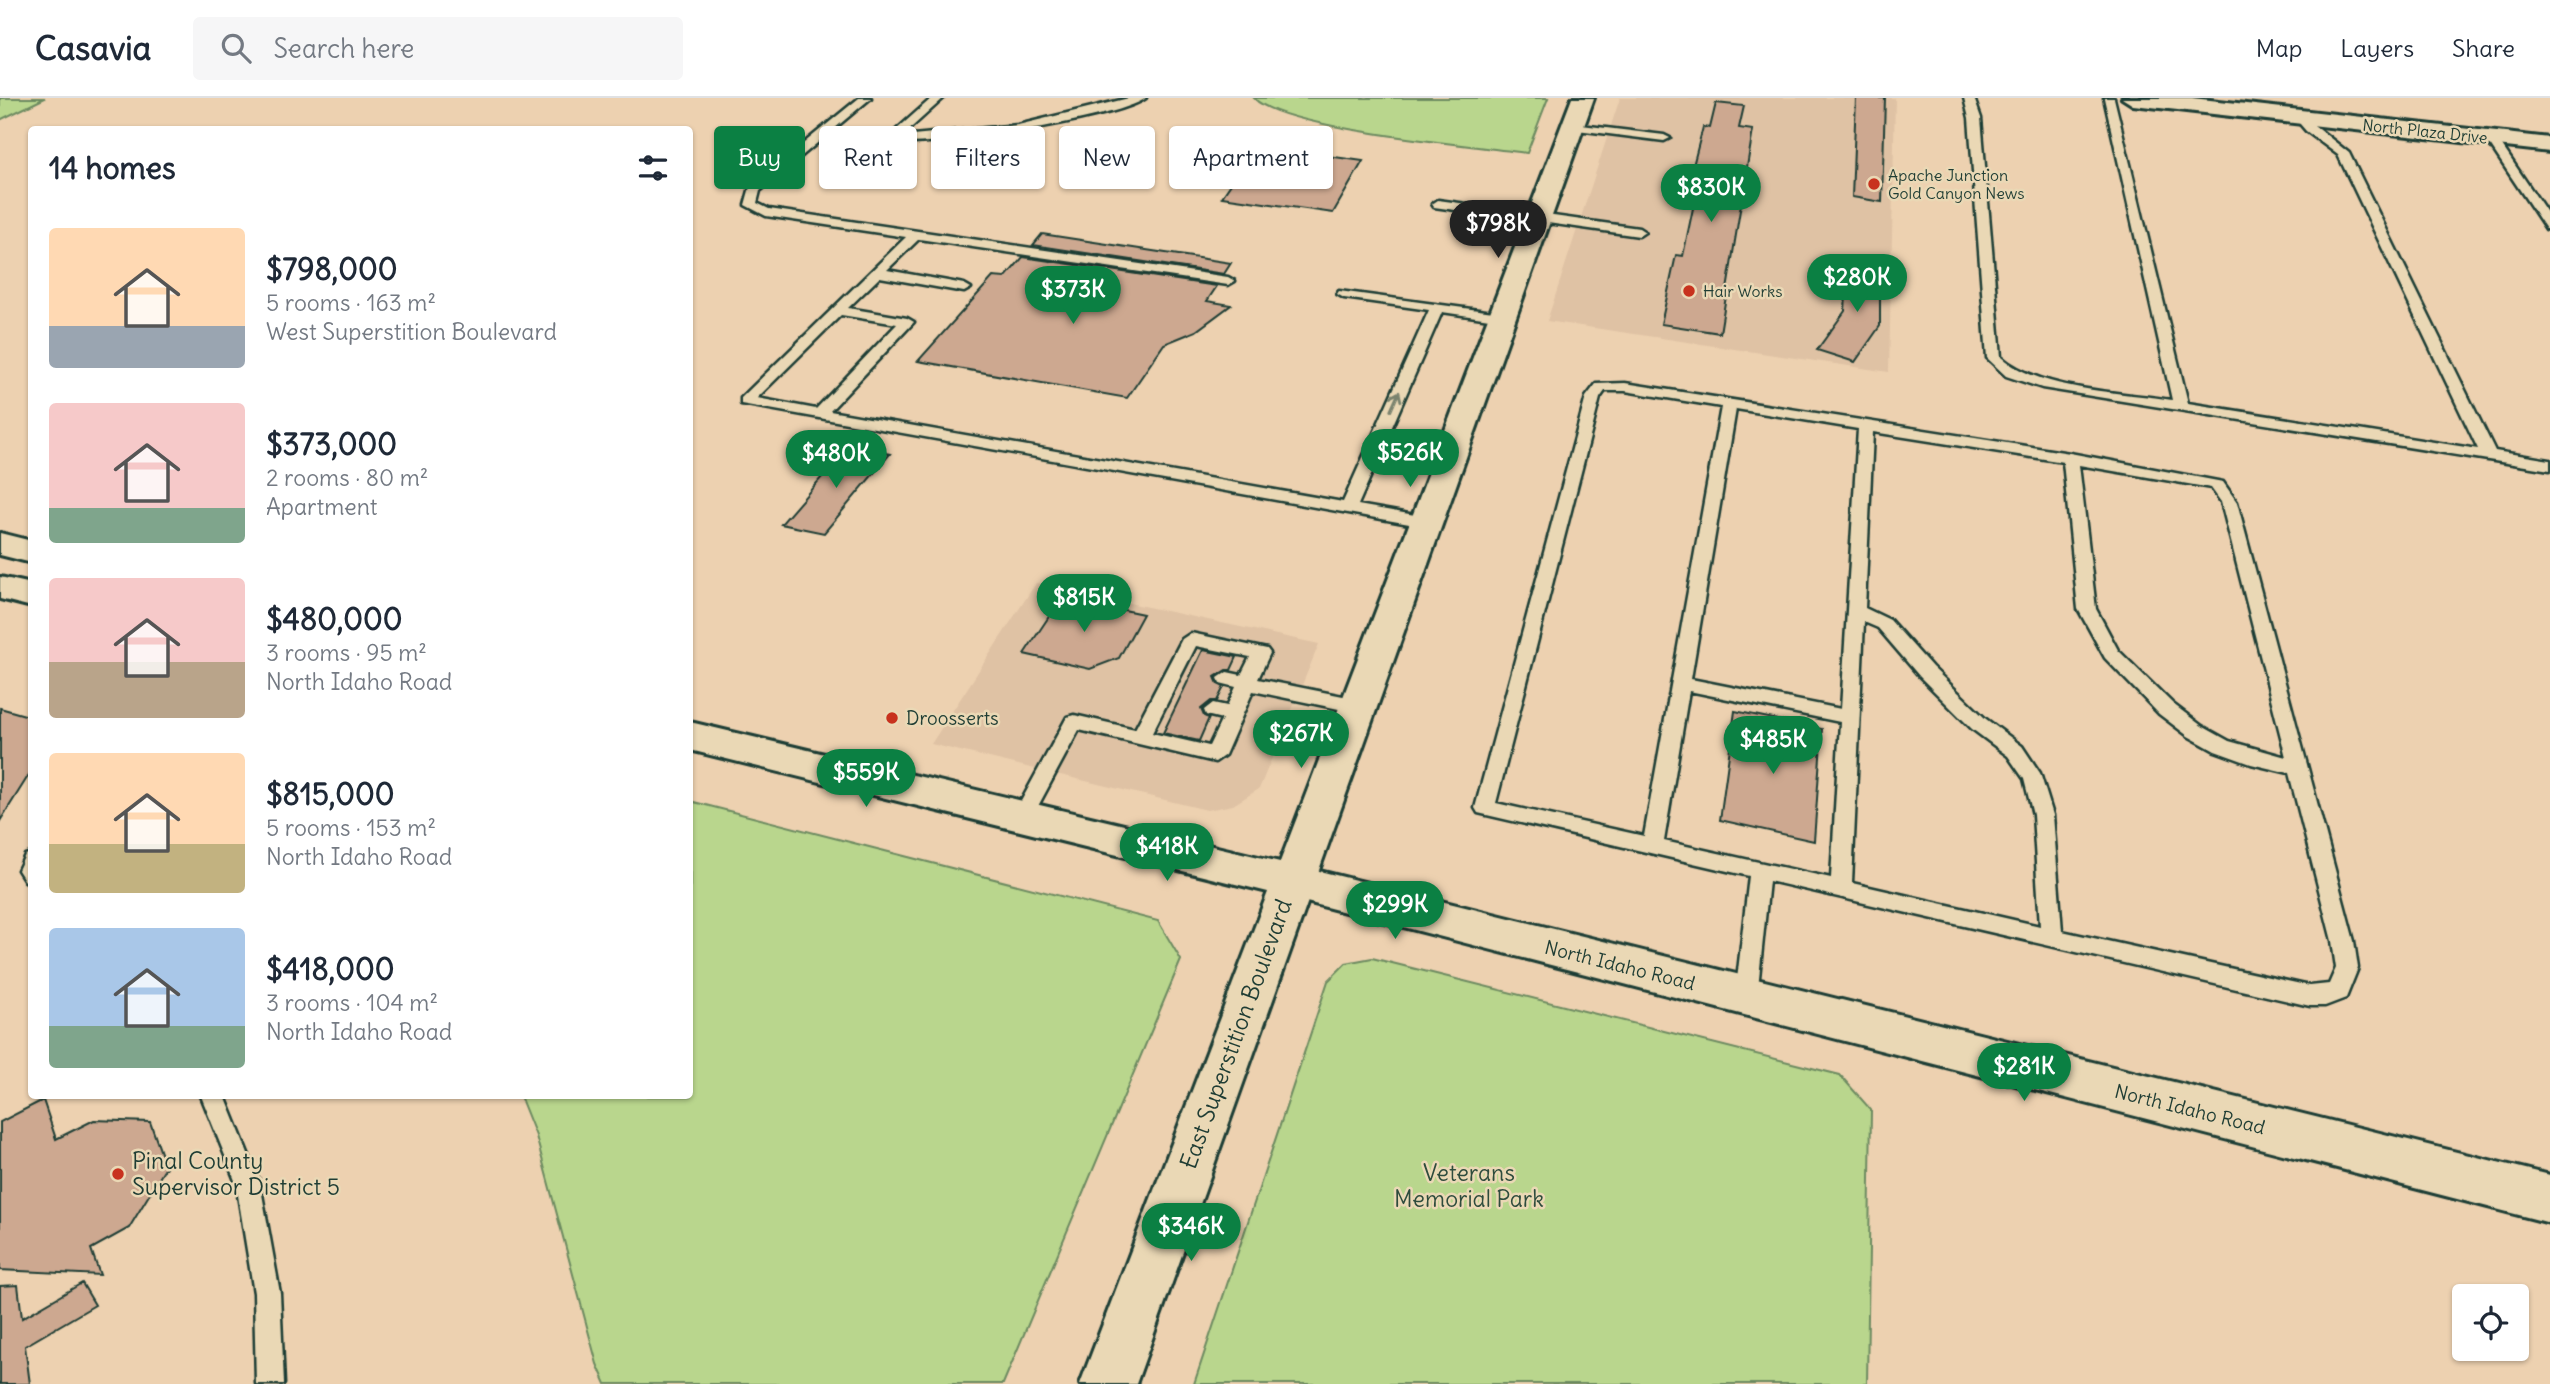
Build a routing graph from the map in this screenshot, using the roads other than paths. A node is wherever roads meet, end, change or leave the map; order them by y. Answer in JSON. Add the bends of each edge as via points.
{"nodes":[{"id":1,"x":866,"y":98,"type":"edge"},
{"id":2,"x":939,"y":98,"type":"edge"},
{"id":3,"x":1141,"y":98,"type":"edge"},
{"id":4,"x":1584,"y":98,"type":"edge"},
{"id":5,"x":1969,"y":98,"type":"edge"},
{"id":6,"x":2109,"y":98,"type":"edge"},
{"id":7,"x":2133,"y":98,"type":"edge"},
{"id":8,"x":2301,"y":117,"type":"junction"},
{"id":9,"x":1573,"y":127,"type":"junction"},
{"id":10,"x":1664,"y":138,"type":"dead end"},
{"id":11,"x":2492,"y":139,"type":"junction"},
{"id":12,"x":2550,"y":145,"type":"edge"},
{"id":13,"x":1438,"y":204,"type":"dead end"},
{"id":14,"x":1539,"y":218,"type":"junction"},
{"id":15,"x":2550,"y":226,"type":"edge"},
{"id":16,"x":1639,"y":232,"type":"dead end"},
{"id":17,"x":916,"y":234,"type":"junction"},
{"id":18,"x":877,"y":272,"type":"junction"},
{"id":19,"x":1228,"y":281,"type":"dead end"},
{"id":20,"x":964,"y":288,"type":"dead end"},
{"id":21,"x":1344,"y":294,"type":"dead end"},
{"id":22,"x":1437,"y":307,"type":"junction"},
{"id":23,"x":836,"y":310,"type":"junction"},
{"id":24,"x":1503,"y":317,"type":"junction"},
{"id":25,"x":1729,"y":404,"type":"junction"},
{"id":26,"x":2181,"y":406,"type":"junction"},
{"id":27,"x":820,"y":414,"type":"junction"},
{"id":28,"x":1866,"y":426,"type":"junction"},
{"id":29,"x":2489,"y":456,"type":"junction"},
{"id":30,"x":2070,"y":458,"type":"junction"},
{"id":31,"x":2550,"y":465,"type":"edge"},
{"id":32,"x":1348,"y":508,"type":"junction"},
{"id":33,"x":1426,"y":522,"type":"junction"},
{"id":34,"x":0,"y":544,"type":"edge"},
{"id":35,"x":28,"y":551,"type":"edge"},
{"id":36,"x":0,"y":588,"type":"edge"},
{"id":37,"x":28,"y":595,"type":"edge"},
{"id":38,"x":28,"y":596,"type":"edge"},
{"id":39,"x":0,"y":599,"type":"edge"},
{"id":40,"x":1858,"y":612,"type":"junction"},
{"id":41,"x":1227,"y":678,"type":"dead end"},
{"id":42,"x":1247,"y":682,"type":"junction"},
{"id":43,"x":1681,"y":682,"type":"junction"},
{"id":44,"x":1358,"y":706,"type":"junction"},
{"id":45,"x":1852,"y":718,"type":"junction"},
{"id":46,"x":693,"y":737,"type":"edge"},
{"id":47,"x":1140,"y":737,"type":"junction"},
{"id":48,"x":2297,"y":767,"type":"junction"},
{"id":49,"x":1023,"y":816,"type":"junction"},
{"id":50,"x":1653,"y":846,"type":"junction"},
{"id":51,"x":1760,"y":871,"type":"junction"},
{"id":52,"x":1291,"y":881,"type":"junction"},
{"id":53,"x":1841,"y":889,"type":"junction"},
{"id":54,"x":2052,"y":937,"type":"junction"},
{"id":55,"x":1746,"y":997,"type":"junction"},
{"id":56,"x":214,"y":1099,"type":"edge"},
{"id":57,"x":2550,"y":1199,"type":"edge"},
{"id":58,"x":270,"y":1384,"type":"edge"},
{"id":59,"x":1108,"y":1384,"type":"edge"}],
"edges":[{"from":1,"to":17,"type":"lane","via":[[754,190],[751,205],[766,212]]},
{"from":2,"to":3,"type":"lane","via":[[891,140],[1028,129]]},
{"from":4,"to":9,"type":"main road","name":"East Superstition Boulevard"},
{"from":5,"to":26,"type":"lane","via":[[1975,118],[1994,358],[2011,373],[2033,381]]},
{"from":6,"to":26,"type":"lane"},
{"from":7,"to":8,"type":"main road","name":"North Plaza Drive"},
{"from":8,"to":11,"type":"main road","name":"North Plaza Drive"},
{"from":8,"to":29,"type":"lane","via":[[2343,153]]},
{"from":9,"to":10,"type":"lane"},
{"from":9,"to":14,"type":"main road","name":"East Superstition Boulevard"},
{"from":11,"to":12,"type":"main road","name":"North Plaza Drive"},
{"from":11,"to":15,"type":"lane"},
{"from":13,"to":14,"type":"lane"},
{"from":14,"to":16,"type":"lane"},
{"from":14,"to":24,"type":"main road","name":"East Superstition Boulevard"},
{"from":17,"to":18,"type":"lane"},
{"from":17,"to":19,"type":"lane"},
{"from":18,"to":20,"type":"lane"},
{"from":18,"to":23,"type":"lane"},
{"from":21,"to":22,"type":"lane"},
{"from":22,"to":24,"type":"lane"},
{"from":32,"to":22,"type":"lane","one_way":true},
{"from":23,"to":27,"type":"lane","via":[[907,322]]},
{"from":23,"to":27,"type":"lane","via":[[747,401]]},
{"from":24,"to":33,"type":"main road","name":"East Superstition Boulevard"},
{"from":25,"to":28,"type":"lane"},
{"from":25,"to":43,"type":"lane"},
{"from":25,"to":50,"type":"lane","via":[[1625,387],[1601,387],[1593,397],[1485,808]]},
{"from":26,"to":29,"type":"lane"},
{"from":27,"to":32,"type":"lane"},
{"from":28,"to":30,"type":"lane"},
{"from":28,"to":40,"type":"lane"},
{"from":29,"to":31,"type":"lane"},
{"from":30,"to":48,"type":"lane","via":[[2087,609],[2112,654],[2166,709],[2195,731],[2221,746]]},
{"from":30,"to":48,"type":"lane","via":[[2217,485],[2229,502]]},
{"from":32,"to":33,"type":"lane"},
{"from":33,"to":44,"type":"main road","name":"East Superstition Boulevard"},
{"from":34,"to":35,"type":"main road"},
{"from":36,"to":37,"type":"main road"},
{"from":38,"to":39,"type":"main road"},
{"from":40,"to":45,"type":"lane"},
{"from":40,"to":54,"type":"lane","via":[[1884,624],[1979,724],[2015,751],[2033,778],[2043,815]]},
{"from":41,"to":42,"type":"lane"},
{"from":42,"to":44,"type":"lane"},
{"from":42,"to":47,"type":"lane","via":[[1223,712],[1215,755]]},
{"from":42,"to":47,"type":"lane","via":[[1261,653],[1191,639],[1184,669],[1169,700]]},
{"from":43,"to":45,"type":"lane"},
{"from":43,"to":50,"type":"lane"},
{"from":44,"to":52,"type":"main road","name":"East Superstition Boulevard"},
{"from":45,"to":53,"type":"lane"},
{"from":46,"to":49,"type":"main road","name":"North Idaho Road"},
{"from":47,"to":49,"type":"lane","via":[[1074,722]]},
{"from":48,"to":54,"type":"lane","via":[[2343,942],[2347,968],[2338,991],[2310,996]]},
{"from":49,"to":52,"type":"main road","name":"North Idaho Road"},
{"from":50,"to":51,"type":"lane"},
{"from":51,"to":53,"type":"lane"},
{"from":51,"to":55,"type":"lane"},
{"from":52,"to":55,"type":"main road","name":"North Idaho Road"},
{"from":52,"to":59,"type":"main road","name":"East Superstition Boulevard"},
{"from":53,"to":54,"type":"lane"},
{"from":55,"to":57,"type":"main road","name":"North Idaho Road"},
{"from":56,"to":58,"type":"lane","via":[[248,1183],[267,1293]]}]}
